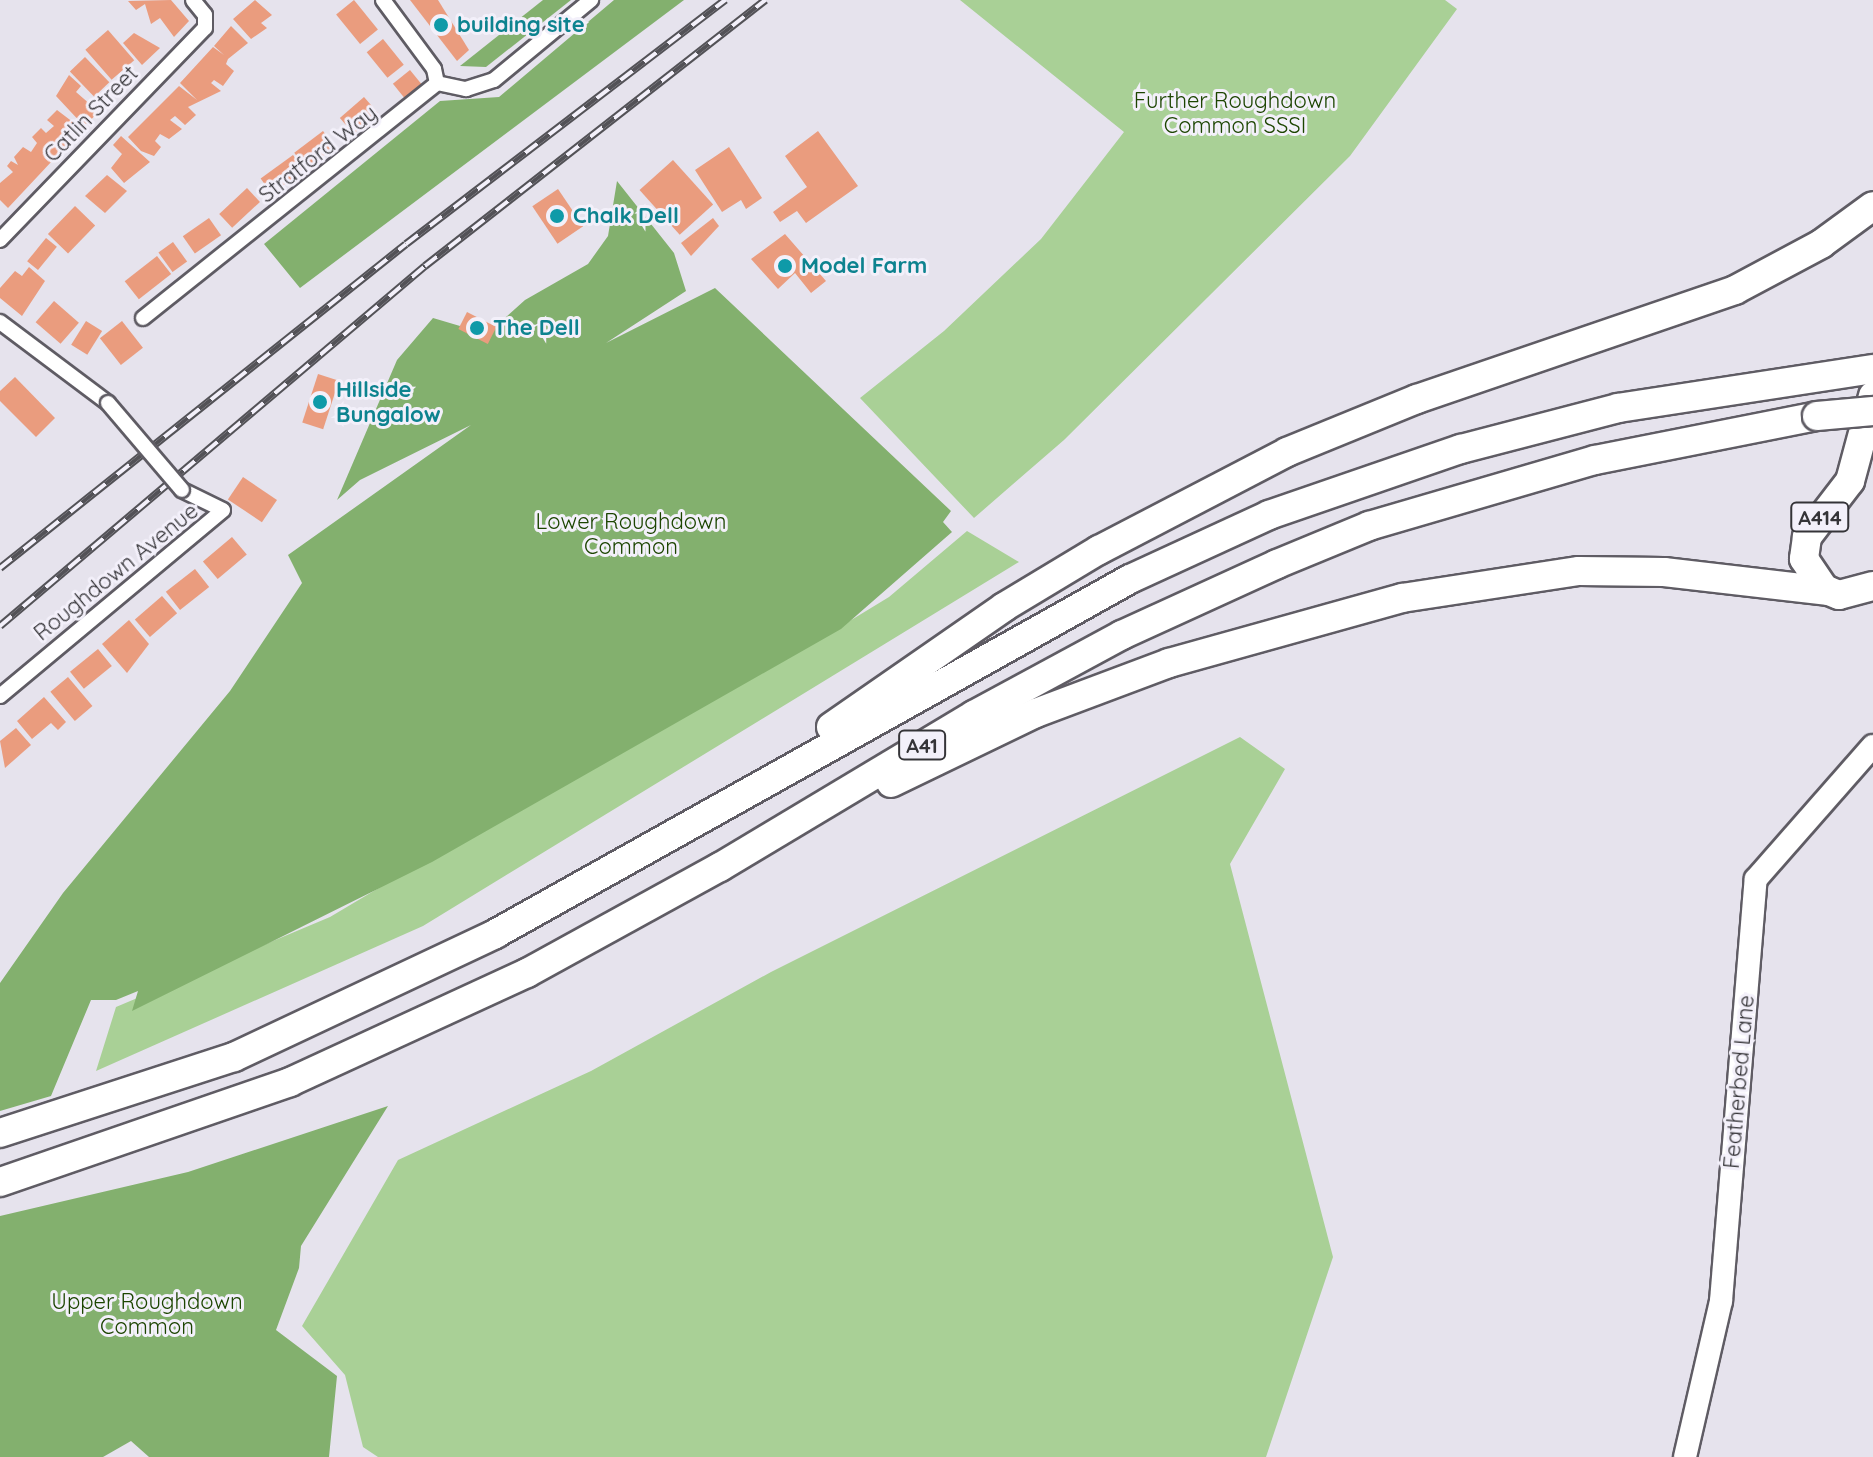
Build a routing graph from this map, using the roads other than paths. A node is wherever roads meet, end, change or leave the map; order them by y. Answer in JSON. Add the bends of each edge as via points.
{"nodes":[{"id":1,"x":193,"y":0,"type":"edge"},
{"id":2,"x":383,"y":0,"type":"edge"},
{"id":3,"x":591,"y":0,"type":"edge"},
{"id":4,"x":437,"y":83,"type":"junction"},
{"id":5,"x":1873,"y":206,"type":"edge"},
{"id":6,"x":0,"y":240,"type":"edge"},
{"id":7,"x":143,"y":318,"type":"dead end"},
{"id":8,"x":0,"y":322,"type":"edge"},
{"id":9,"x":1873,"y":369,"type":"edge"},
{"id":10,"x":1873,"y":396,"type":"edge"},
{"id":11,"x":1873,"y":411,"type":"edge"},
{"id":12,"x":1873,"y":586,"type":"edge"},
{"id":13,"x":1829,"y":591,"type":"junction"},
{"id":14,"x":0,"y":696,"type":"edge"},
{"id":15,"x":1873,"y":746,"type":"edge"},
{"id":16,"x":774,"y":778,"type":"junction"},
{"id":17,"x":803,"y":817,"type":"junction"},
{"id":18,"x":0,"y":1133,"type":"edge"},
{"id":19,"x":0,"y":1182,"type":"edge"},
{"id":20,"x":1685,"y":1457,"type":"edge"}],
"edges":[{"from":1,"to":6,"type":"street","name":"Catlin Street","via":[[205,15],[205,28]]},
{"from":2,"to":4,"type":"street","via":[[434,69]]},
{"from":3,"to":4,"type":"street","via":[[494,80],[466,89]]},
{"from":4,"to":7,"type":"street","name":"Stratford Way"},
{"from":5,"to":16,"type":"highway","via":[[1821,244],[1735,290],[1417,399],[1287,452],[1099,550],[1004,607],[818,735]]},
{"from":8,"to":14,"type":"street","name":"Roughdown Avenue","bridge":true,"via":[[108,403],[182,490],[223,510]]},
{"from":9,"to":16,"type":"highway","number":"A41","via":[[1618,408],[1461,449],[1269,515],[1130,579]]},
{"from":10,"to":13,"type":"highway","number":"A414","via":[[1850,481],[1807,537],[1804,559],[1812,578]]},
{"from":11,"to":17,"type":"highway","number":"A41","bridge":true,"via":[[1817,416],[1595,460],[1369,526],[1122,635]]},
{"from":12,"to":13,"type":"highway","via":[[1857,594]]},
{"from":13,"to":17,"type":"highway","via":[[1664,572],[1579,571],[1402,598],[1169,663],[1036,713],[870,793]]},
{"from":15,"to":20,"type":"street","name":"Featherbed Lane","via":[[1756,879],[1721,1301]]},
{"from":16,"to":18,"type":"highway","number":"A41","via":[[495,934],[340,1010],[234,1057]]},
{"from":17,"to":19,"type":"highway","number":"A41","via":[[527,973],[419,1024],[290,1082]]}]}
